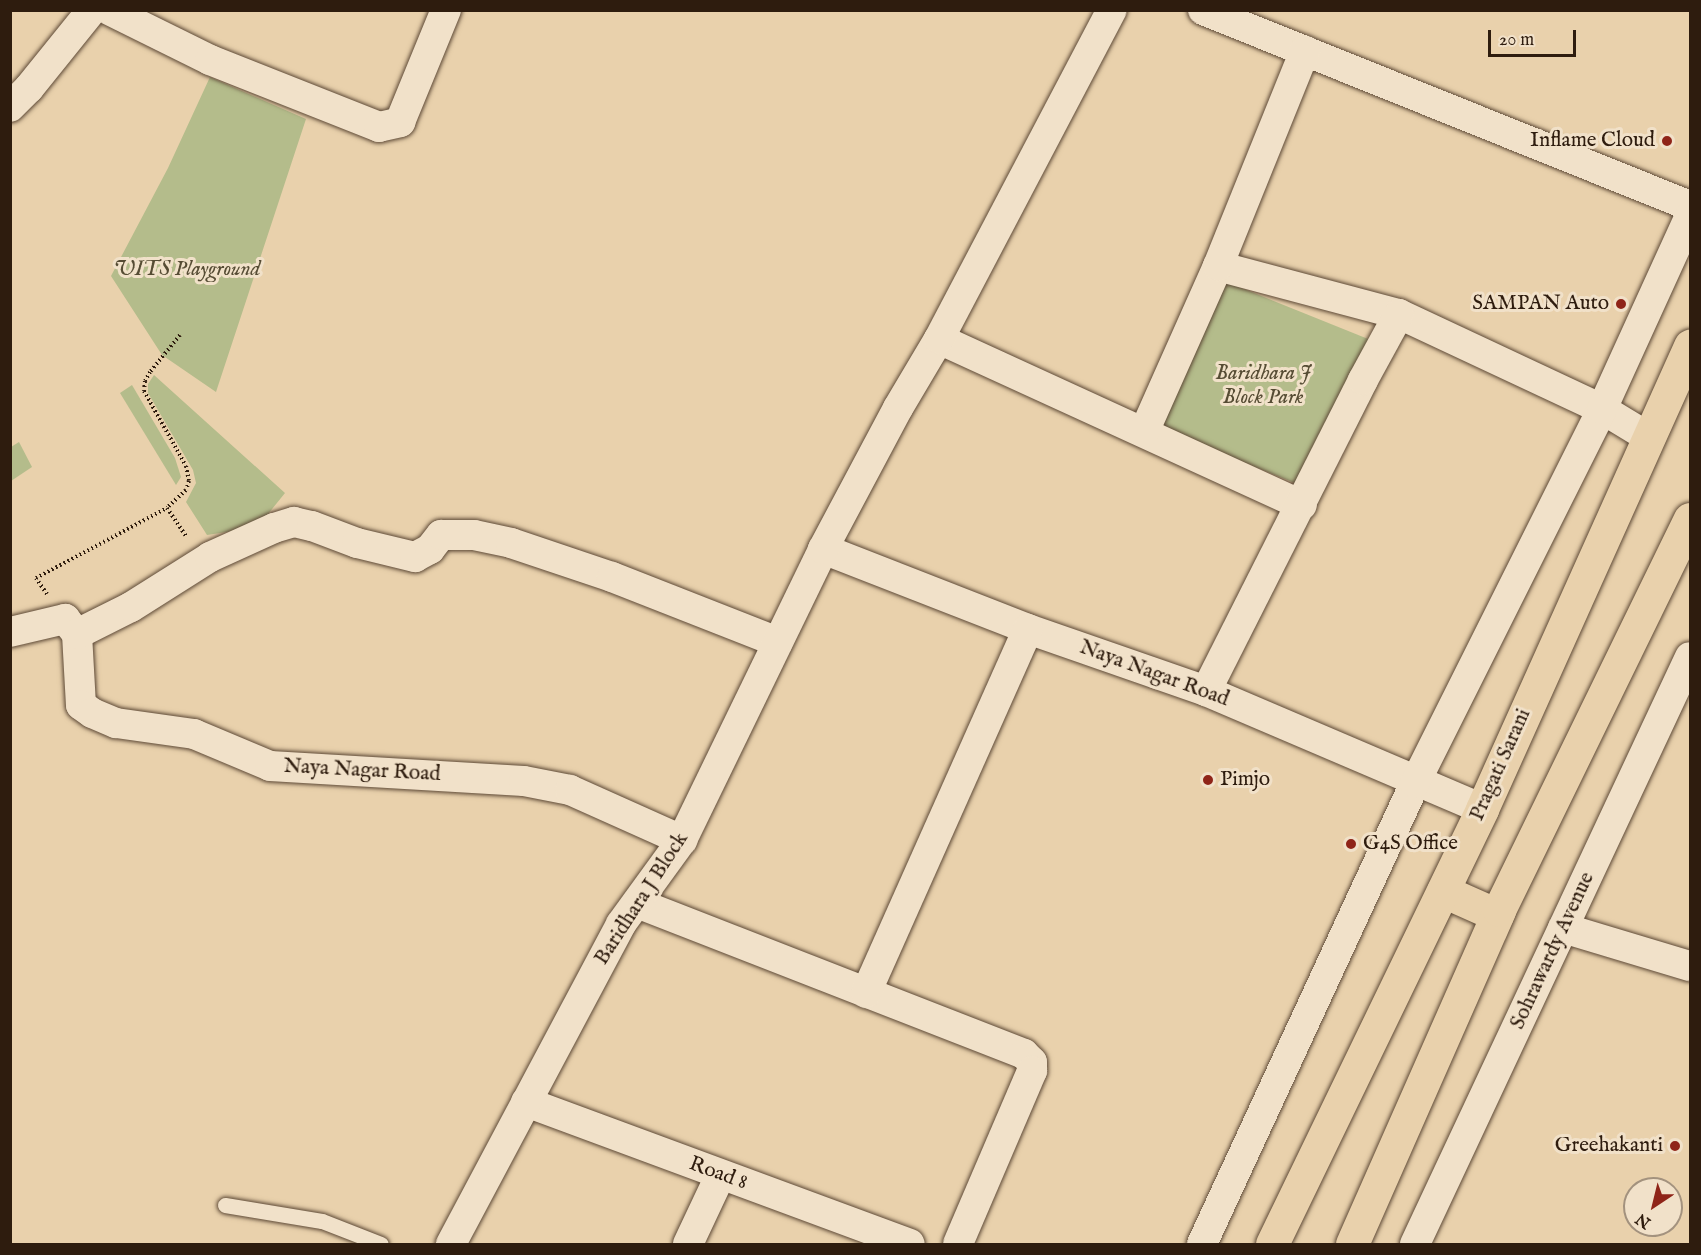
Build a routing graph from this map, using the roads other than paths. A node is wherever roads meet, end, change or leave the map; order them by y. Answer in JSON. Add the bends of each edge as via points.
{"nodes":[{"id":1,"x":92,"y":10,"type":"edge"},
{"id":2,"x":446,"y":10,"type":"edge"},
{"id":3,"x":1112,"y":10,"type":"edge"},
{"id":4,"x":1203,"y":10,"type":"edge"},
{"id":5,"x":111,"y":11,"type":"edge"},
{"id":6,"x":1305,"y":51,"type":"junction"},
{"id":7,"x":10,"y":107,"type":"edge"},
{"id":8,"x":1690,"y":206,"type":"edge"},
{"id":9,"x":1690,"y":216,"type":"edge"},
{"id":10,"x":1218,"y":266,"type":"junction"},
{"id":11,"x":1399,"y":314,"type":"junction"},
{"id":12,"x":939,"y":339,"type":"junction"},
{"id":13,"x":1690,"y":346,"type":"edge"},
{"id":14,"x":1602,"y":409,"type":"junction"},
{"id":15,"x":1144,"y":432,"type":"junction"},
{"id":16,"x":1648,"y":437,"type":"junction"},
{"id":17,"x":1302,"y":505,"type":"junction"},
{"id":18,"x":1690,"y":519,"type":"edge"},
{"id":19,"x":823,"y":549,"type":"junction"},
{"id":20,"x":71,"y":626,"type":"junction"},
{"id":21,"x":1028,"y":629,"type":"junction"},
{"id":22,"x":10,"y":632,"type":"edge"},
{"id":23,"x":778,"y":642,"type":"junction"},
{"id":24,"x":1690,"y":657,"type":"edge"},
{"id":25,"x":1206,"y":691,"type":"junction"},
{"id":26,"x":1415,"y":783,"type":"junction"},
{"id":27,"x":1482,"y":809,"type":"junction"},
{"id":28,"x":682,"y":840,"type":"junction"},
{"id":29,"x":1443,"y":891,"type":"junction"},
{"id":30,"x":637,"y":903,"type":"junction"},
{"id":31,"x":1497,"y":915,"type":"junction"},
{"id":32,"x":1563,"y":928,"type":"junction"},
{"id":33,"x":1690,"y":966,"type":"edge"},
{"id":34,"x":866,"y":993,"type":"junction"},
{"id":35,"x":526,"y":1102,"type":"junction"},
{"id":36,"x":720,"y":1176,"type":"junction"},
{"id":37,"x":225,"y":1205,"type":"dead end"},
{"id":38,"x":381,"y":1245,"type":"edge"},
{"id":39,"x":451,"y":1245,"type":"edge"},
{"id":40,"x":688,"y":1245,"type":"edge"},
{"id":41,"x":910,"y":1245,"type":"edge"},
{"id":42,"x":958,"y":1245,"type":"edge"},
{"id":43,"x":1202,"y":1245,"type":"edge"},
{"id":44,"x":1272,"y":1245,"type":"edge"},
{"id":45,"x":1352,"y":1245,"type":"edge"},
{"id":46,"x":1415,"y":1245,"type":"edge"}],
"edges":[{"from":1,"to":7,"type":"street"},
{"from":2,"to":5,"type":"street","via":[[400,122],[379,127],[210,60]]},
{"from":3,"to":12,"type":"street","name":"Baridhara J Block"},
{"from":4,"to":6,"type":"street"},
{"from":6,"to":8,"type":"street"},
{"from":6,"to":10,"type":"street"},
{"from":9,"to":14,"type":"street"},
{"from":10,"to":11,"type":"street"},
{"from":10,"to":15,"type":"street"},
{"from":11,"to":14,"type":"street"},
{"from":11,"to":17,"type":"street"},
{"from":12,"to":15,"type":"street"},
{"from":12,"to":19,"type":"street","name":"Baridhara J Block"},
{"from":13,"to":16,"type":"main road","name":"Pragati Sarani"},
{"from":14,"to":16,"type":"street"},
{"from":14,"to":26,"type":"street"},
{"from":15,"to":17,"type":"street"},
{"from":16,"to":27,"type":"main road","name":"Pragati Sarani"},
{"from":17,"to":25,"type":"street"},
{"from":18,"to":31,"type":"main road"},
{"from":19,"to":21,"type":"street","name":"Naya Nagar Road"},
{"from":19,"to":23,"type":"street","name":"Baridhara J Block"},
{"from":20,"to":22,"type":"street"},
{"from":20,"to":23,"type":"street","via":[[131,608],[202,562],[294,522],[415,557],[430,549],[441,535],[474,535],[512,543],[612,577]]},
{"from":20,"to":28,"type":"street","name":"Naya Nagar Road","via":[[81,705],[116,723],[194,734],[270,766],[524,781],[570,790]]},
{"from":21,"to":25,"type":"street","name":"Naya Nagar Road"},
{"from":21,"to":34,"type":"street"},
{"from":23,"to":28,"type":"street","name":"Baridhara J Block"},
{"from":24,"to":32,"type":"street","name":"Sohrawardy Avenue"},
{"from":25,"to":26,"type":"street","name":"Naya Nagar Road"},
{"from":26,"to":27,"type":"street","name":"Naya Nagar Road"},
{"from":26,"to":43,"type":"street"},
{"from":27,"to":29,"type":"main road","name":"Pragati Sarani"},
{"from":28,"to":30,"type":"street","name":"Baridhara J Block"},
{"from":29,"to":31,"type":"main road"},
{"from":29,"to":44,"type":"main road","name":"Pragati Sarani"},
{"from":30,"to":34,"type":"street"},
{"from":30,"to":35,"type":"street","name":"Baridhara J Block","via":[[621,924]]},
{"from":31,"to":45,"type":"main road"},
{"from":32,"to":33,"type":"street"},
{"from":32,"to":46,"type":"street","name":"Sohrawardy Avenue"},
{"from":34,"to":42,"type":"street","via":[[1024,1054],[1032,1062],[1032,1071]]},
{"from":35,"to":36,"type":"street","name":"Road 8"},
{"from":35,"to":39,"type":"street","name":"Baridhara J Block"},
{"from":36,"to":40,"type":"street"},
{"from":36,"to":41,"type":"street","name":"Road 8"},
{"from":37,"to":38,"type":"lane","via":[[322,1221]]}]}
